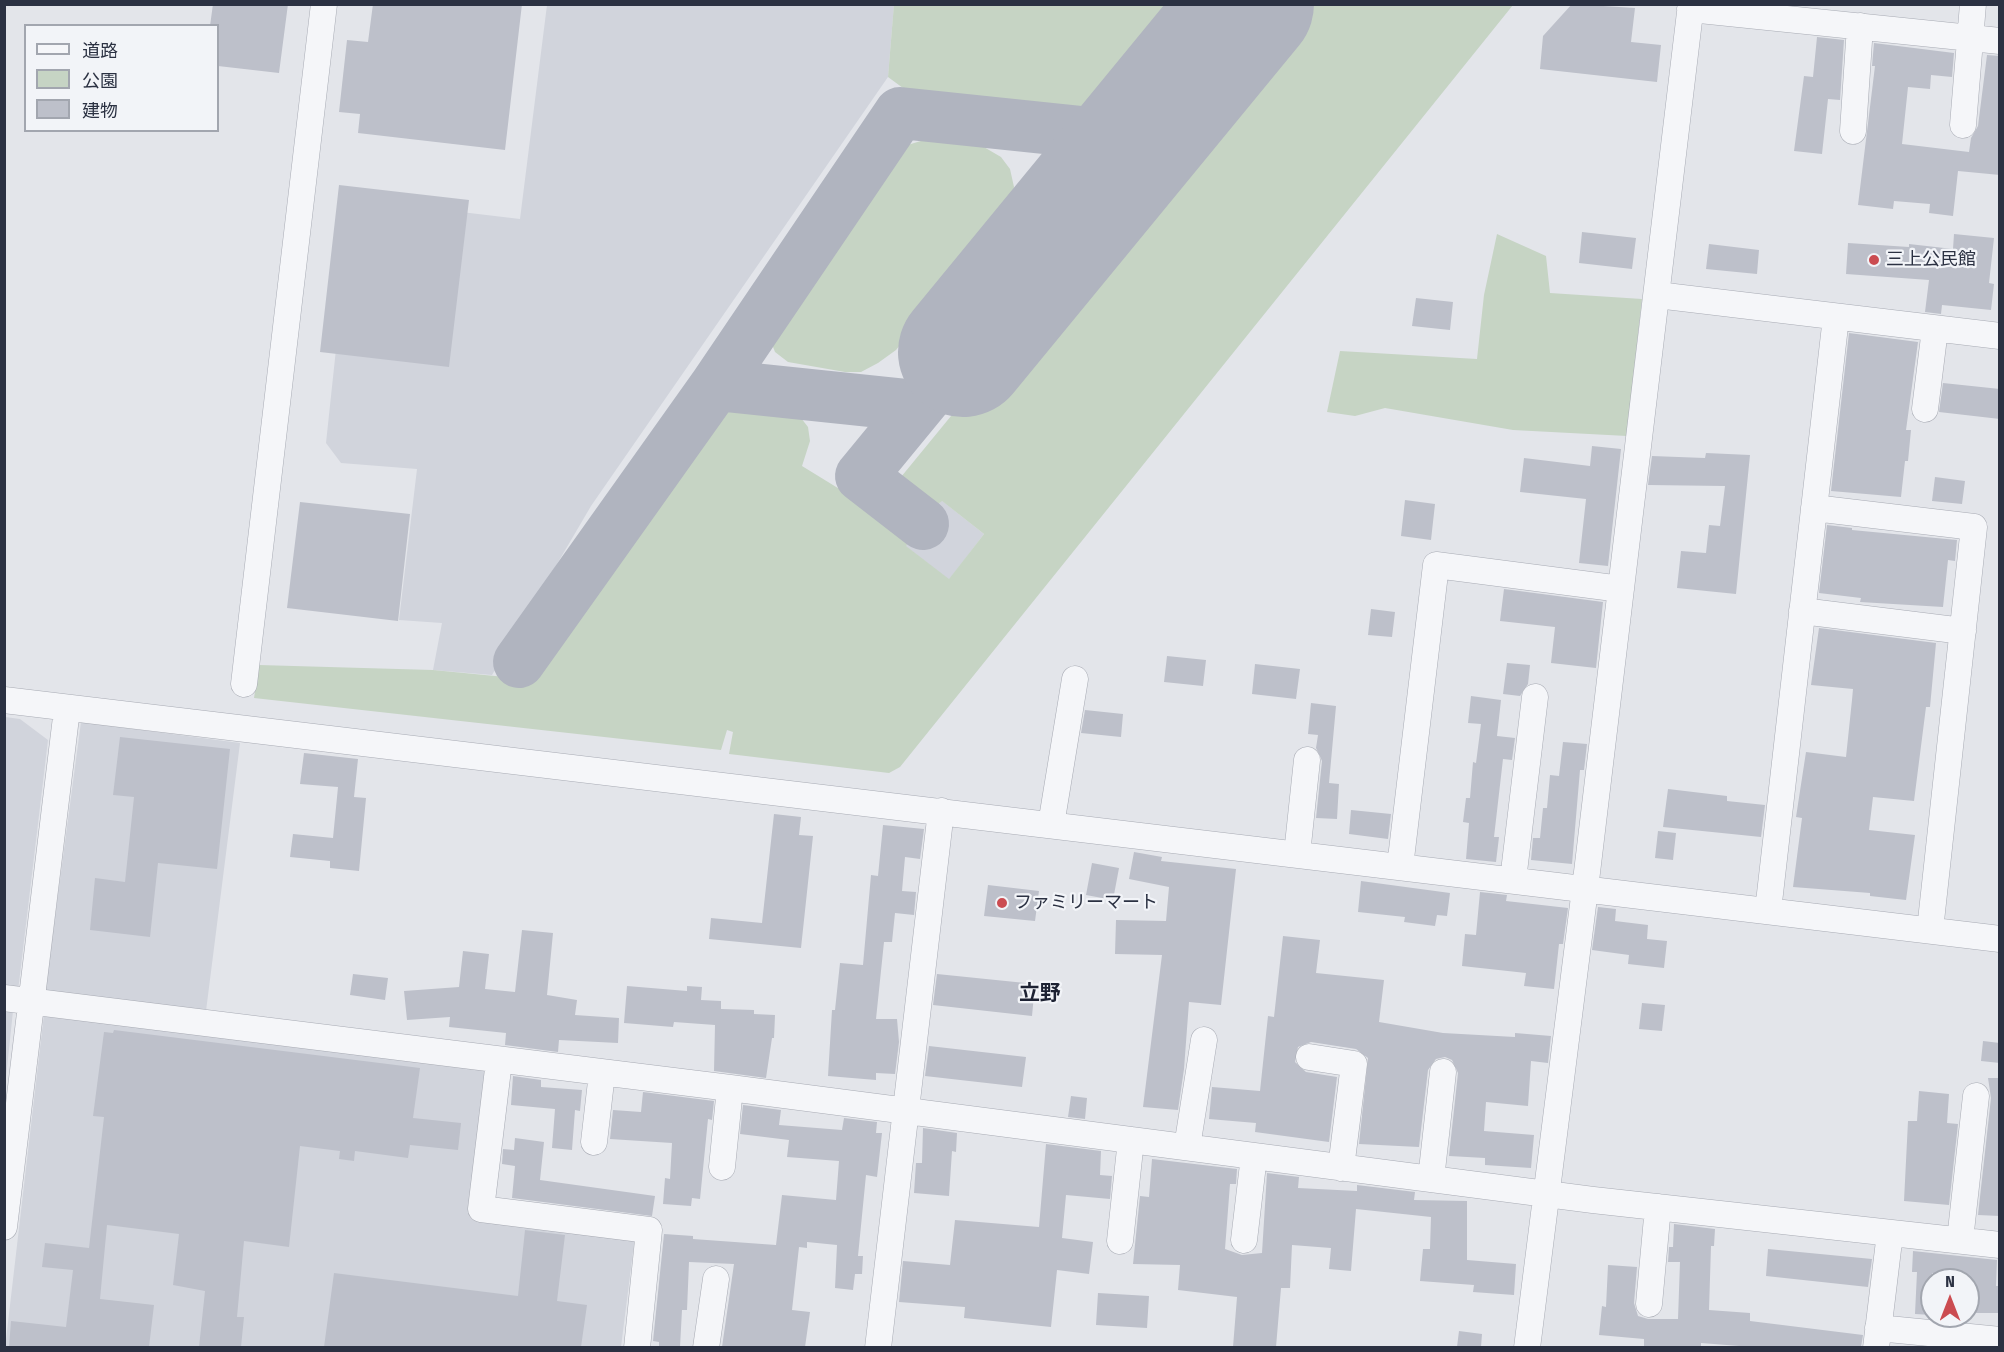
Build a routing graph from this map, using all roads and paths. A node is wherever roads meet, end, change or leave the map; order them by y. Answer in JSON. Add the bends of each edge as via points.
{"nodes":[{"id":1,"x":324,"y":4,"type":"edge"},
{"id":2,"x":1973,"y":4,"type":"edge"},
{"id":3,"x":1690,"y":7,"type":"edge"},
{"id":4,"x":1860,"y":26,"type":"junction"},
{"id":5,"x":1971,"y":38,"type":"junction"},
{"id":6,"x":2000,"y":41,"type":"edge"},
{"id":7,"x":1964,"y":125,"type":"dead end"},
{"id":8,"x":1852,"y":131,"type":"dead end"},
{"id":9,"x":1657,"y":295,"type":"junction"},
{"id":10,"x":1836,"y":317,"type":"junction"},
{"id":11,"x":1935,"y":328,"type":"junction"},
{"id":12,"x":2000,"y":336,"type":"edge"},
{"id":13,"x":1925,"y":409,"type":"dead end"},
{"id":14,"x":1814,"y":508,"type":"junction"},
{"id":15,"x":1621,"y":589,"type":"junction"},
{"id":16,"x":1802,"y":611,"type":"junction"},
{"id":17,"x":1963,"y":631,"type":"junction"},
{"id":18,"x":1075,"y":680,"type":"dead end"},
{"id":19,"x":244,"y":684,"type":"dead end"},
{"id":20,"x":1535,"y":697,"type":"dead end"},
{"id":21,"x":4,"y":700,"type":"edge"},
{"id":22,"x":67,"y":709,"type":"junction"},
{"id":23,"x":1307,"y":760,"type":"dead end"},
{"id":24,"x":941,"y":811,"type":"junction"},
{"id":25,"x":1051,"y":825,"type":"junction"},
{"id":26,"x":1297,"y":854,"type":"junction"},
{"id":27,"x":1400,"y":867,"type":"junction"},
{"id":28,"x":1513,"y":880,"type":"junction"},
{"id":29,"x":1585,"y":889,"type":"junction"},
{"id":30,"x":1768,"y":911,"type":"junction"},
{"id":31,"x":1930,"y":930,"type":"junction"},
{"id":32,"x":2000,"y":939,"type":"edge"},
{"id":33,"x":4,"y":998,"type":"edge"},
{"id":34,"x":31,"y":1002,"type":"junction"},
{"id":35,"x":1204,"y":1040,"type":"dead end"},
{"id":36,"x":1309,"y":1057,"type":"dead end"},
{"id":37,"x":499,"y":1061,"type":"junction"},
{"id":38,"x":1443,"y":1072,"type":"dead end"},
{"id":39,"x":602,"y":1073,"type":"junction"},
{"id":40,"x":730,"y":1088,"type":"junction"},
{"id":41,"x":1976,"y":1096,"type":"dead end"},
{"id":42,"x":905,"y":1110,"type":"junction"},
{"id":43,"x":1131,"y":1140,"type":"junction"},
{"id":44,"x":594,"y":1142,"type":"dead end"},
{"id":45,"x":1187,"y":1148,"type":"junction"},
{"id":46,"x":1254,"y":1156,"type":"junction"},
{"id":47,"x":722,"y":1167,"type":"dead end"},
{"id":48,"x":1341,"y":1168,"type":"junction"},
{"id":49,"x":1431,"y":1179,"type":"junction"},
{"id":50,"x":1547,"y":1193,"type":"junction"},
{"id":51,"x":1658,"y":1207,"type":"junction"},
{"id":52,"x":4,"y":1227,"type":"edge"},
{"id":53,"x":1890,"y":1233,"type":"junction"},
{"id":54,"x":1244,"y":1240,"type":"dead end"},
{"id":55,"x":1960,"y":1240,"type":"junction"},
{"id":56,"x":1120,"y":1242,"type":"dead end"},
{"id":57,"x":2000,"y":1245,"type":"edge"},
{"id":58,"x":716,"y":1279,"type":"dead end"},
{"id":59,"x":1649,"y":1305,"type":"dead end"},
{"id":60,"x":1877,"y":1337,"type":"edge"},
{"id":61,"x":2000,"y":1340,"type":"edge"},
{"id":62,"x":637,"y":1347,"type":"edge"},
{"id":63,"x":706,"y":1347,"type":"edge"},
{"id":64,"x":878,"y":1347,"type":"edge"},
{"id":65,"x":1527,"y":1347,"type":"edge"}],
"edges":[{"from":1,"to":19,"type":"street"},
{"from":2,"to":5,"type":"street"},
{"from":3,"to":4,"type":"street"},
{"from":3,"to":9,"type":"street"},
{"from":4,"to":5,"type":"street"},
{"from":4,"to":8,"type":"street"},
{"from":5,"to":6,"type":"street"},
{"from":5,"to":7,"type":"street"},
{"from":9,"to":10,"type":"street"},
{"from":9,"to":15,"type":"street"},
{"from":10,"to":11,"type":"street"},
{"from":10,"to":14,"type":"street"},
{"from":11,"to":12,"type":"street"},
{"from":11,"to":13,"type":"street"},
{"from":14,"to":16,"type":"street"},
{"from":14,"to":17,"type":"street","via":[[1974,527]]},
{"from":15,"to":27,"type":"street","via":[[1436,565]]},
{"from":15,"to":29,"type":"street"},
{"from":16,"to":17,"type":"street"},
{"from":16,"to":30,"type":"street"},
{"from":17,"to":31,"type":"street"},
{"from":18,"to":25,"type":"street"},
{"from":20,"to":28,"type":"street"},
{"from":21,"to":22,"type":"street"},
{"from":22,"to":24,"type":"street"},
{"from":22,"to":34,"type":"street"},
{"from":23,"to":26,"type":"street"},
{"from":24,"to":25,"type":"street"},
{"from":24,"to":42,"type":"street"},
{"from":25,"to":26,"type":"street"},
{"from":26,"to":27,"type":"street"},
{"from":27,"to":28,"type":"street"},
{"from":28,"to":29,"type":"street"},
{"from":29,"to":30,"type":"street"},
{"from":29,"to":50,"type":"street"},
{"from":30,"to":31,"type":"street"},
{"from":31,"to":32,"type":"street"},
{"from":33,"to":34,"type":"street"},
{"from":34,"to":37,"type":"street"},
{"from":34,"to":52,"type":"street"},
{"from":35,"to":45,"type":"street"},
{"from":36,"to":48,"type":"street","via":[[1354,1064]]},
{"from":37,"to":39,"type":"street"},
{"from":37,"to":62,"type":"street","via":[[481,1209],[649,1230]]},
{"from":38,"to":49,"type":"street"},
{"from":39,"to":40,"type":"street"},
{"from":39,"to":44,"type":"street"},
{"from":40,"to":42,"type":"street"},
{"from":40,"to":47,"type":"street"},
{"from":41,"to":55,"type":"street"},
{"from":42,"to":43,"type":"street"},
{"from":42,"to":64,"type":"street"},
{"from":43,"to":45,"type":"street"},
{"from":43,"to":56,"type":"street"},
{"from":45,"to":46,"type":"street"},
{"from":46,"to":48,"type":"street"},
{"from":46,"to":54,"type":"street"},
{"from":48,"to":49,"type":"street"},
{"from":49,"to":50,"type":"street"},
{"from":50,"to":51,"type":"street"},
{"from":50,"to":65,"type":"street"},
{"from":51,"to":53,"type":"street"},
{"from":51,"to":59,"type":"street"},
{"from":53,"to":55,"type":"street"},
{"from":53,"to":60,"type":"street"},
{"from":55,"to":57,"type":"street"},
{"from":58,"to":63,"type":"street"},
{"from":60,"to":61,"type":"street"}]}
